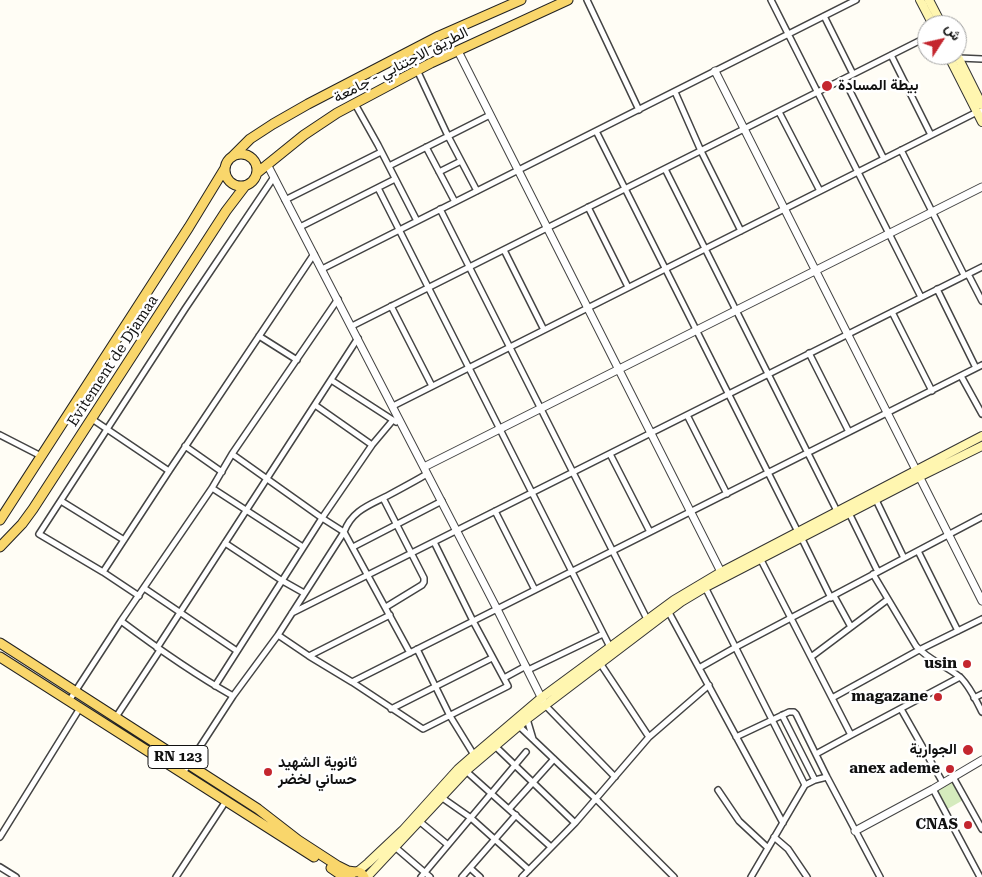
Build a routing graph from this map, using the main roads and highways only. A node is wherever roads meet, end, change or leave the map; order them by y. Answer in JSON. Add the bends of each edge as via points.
{"nodes":[{"id":1,"x":520,"y":0,"type":"edge"},
{"id":2,"x":568,"y":0,"type":"edge"},
{"id":3,"x":920,"y":0,"type":"edge"},
{"id":4,"x":929,"y":0,"type":"edge"},
{"id":5,"x":928,"y":15,"type":"edge"},
{"id":6,"x":937,"y":15,"type":"edge"},
{"id":7,"x":954,"y":65,"type":"edge"},
{"id":8,"x":962,"y":65,"type":"edge"},
{"id":9,"x":982,"y":105,"type":"edge"},
{"id":10,"x":979,"y":111,"type":"edge"},
{"id":11,"x":982,"y":122,"type":"edge"},
{"id":12,"x":233,"y":156,"type":"junction"},
{"id":13,"x":225,"y":168,"type":"junction"},
{"id":14,"x":257,"y":173,"type":"junction"},
{"id":15,"x":245,"y":186,"type":"junction"},
{"id":16,"x":982,"y":436,"type":"edge"},
{"id":17,"x":982,"y":446,"type":"edge"},
{"id":18,"x":918,"y":474,"type":"junction"},
{"id":19,"x":0,"y":520,"type":"edge"},
{"id":20,"x":800,"y":535,"type":"junction"},
{"id":21,"x":0,"y":547,"type":"edge"},
{"id":22,"x":722,"y":575,"type":"junction"},
{"id":23,"x":667,"y":609,"type":"junction"},
{"id":24,"x":0,"y":643,"type":"edge"},
{"id":25,"x":0,"y":657,"type":"edge"},
{"id":26,"x":543,"y":702,"type":"junction"},
{"id":27,"x":517,"y":723,"type":"junction"},
{"id":28,"x":358,"y":875,"type":"edge"},
{"id":29,"x":344,"y":877,"type":"edge"}],
"edges":[{"from":1,"to":12,"type":"main road","name":"الطريق الاجتنابي - جامعة","via":[[439,36],[308,104],[250,139]]},
{"from":2,"to":14,"type":"main road","name":"الطريق الاجتنابي - جامعة","via":[[417,70],[320,123]]},
{"from":3,"to":5,"type":"main road"},
{"from":4,"to":6,"type":"main road"},
{"from":7,"to":10,"type":"main road"},
{"from":8,"to":9,"type":"main road"},
{"from":10,"to":11,"type":"main road"},
{"from":12,"to":13,"type":"main road"},
{"from":12,"to":14,"type":"main road","via":[[244,154],[250,157]]},
{"from":13,"to":15,"type":"main road","via":[[228,180]]},
{"from":13,"to":19,"type":"main road","name":"Evitement de Djamaa"},
{"from":14,"to":15,"type":"main road"},
{"from":15,"to":21,"type":"main road","name":"Evitement de Djamaa","via":[[28,517]]},
{"from":16,"to":18,"type":"main road"},
{"from":17,"to":18,"type":"main road"},
{"from":18,"to":20,"type":"main road","via":[[837,512]]},
{"from":18,"to":20,"type":"main road","via":[[876,500]]},
{"from":20,"to":22,"type":"main road"},
{"from":20,"to":22,"type":"main road","via":[[761,560]]},
{"from":22,"to":23,"type":"main road"},
{"from":23,"to":26,"type":"main road","via":[[600,663]]},
{"from":23,"to":26,"type":"main road","via":[[610,647]]},
{"from":24,"to":28,"type":"main road","number":"RN 123","via":[[262,812],[344,870]]},
{"from":25,"to":29,"type":"main road","number":"RN 123"},
{"from":26,"to":27,"type":"main road"},
{"from":26,"to":27,"type":"main road","via":[[527,719]]},
{"from":27,"to":28,"type":"main road","via":[[466,771],[395,847]]},
{"from":27,"to":28,"type":"main road","via":[[458,769]]}]}
